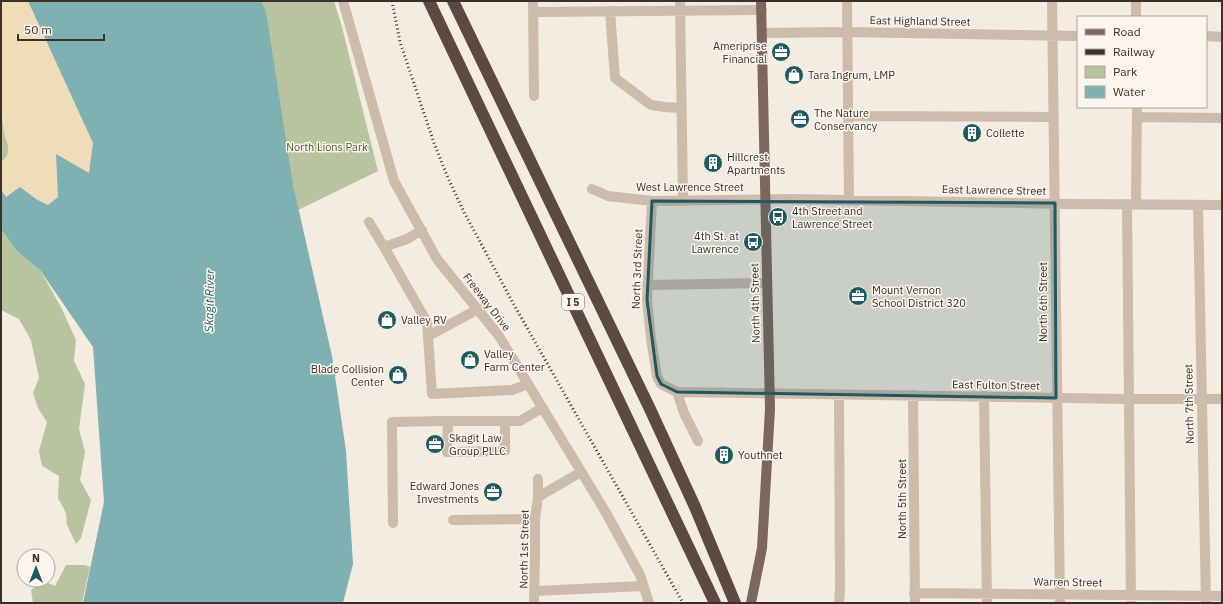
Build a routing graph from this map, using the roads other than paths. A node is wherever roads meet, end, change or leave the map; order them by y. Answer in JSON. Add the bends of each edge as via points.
{"nodes":[{"id":1,"x":342,"y":1,"type":"edge"},
{"id":2,"x":429,"y":1,"type":"edge"},
{"id":3,"x":453,"y":1,"type":"edge"},
{"id":4,"x":533,"y":1,"type":"edge"},
{"id":5,"x":847,"y":1,"type":"edge"},
{"id":6,"x":1052,"y":1,"type":"edge"},
{"id":7,"x":1136,"y":1,"type":"edge"},
{"id":8,"x":680,"y":6,"type":"edge"},
{"id":9,"x":762,"y":6,"type":"edge"},
{"id":10,"x":610,"y":11,"type":"junction"},
{"id":11,"x":533,"y":12,"type":"junction"},
{"id":12,"x":1136,"y":16,"type":"edge"},
{"id":13,"x":847,"y":32,"type":"junction"},
{"id":14,"x":762,"y":33,"type":"junction"},
{"id":15,"x":1052,"y":36,"type":"junction"},
{"id":16,"x":1077,"y":36,"type":"edge"},
{"id":17,"x":1207,"y":36,"type":"edge"},
{"id":18,"x":1222,"y":37,"type":"edge"},
{"id":19,"x":534,"y":96,"type":"dead end"},
{"id":20,"x":681,"y":108,"type":"junction"},
{"id":21,"x":1137,"y":112,"type":"edge"},
{"id":22,"x":848,"y":116,"type":"junction"},
{"id":23,"x":1053,"y":117,"type":"junction"},
{"id":24,"x":1222,"y":118,"type":"edge"},
{"id":25,"x":592,"y":189,"type":"dead end"},
{"id":26,"x":766,"y":199,"type":"junction"},
{"id":27,"x":684,"y":200,"type":"junction"},
{"id":28,"x":849,"y":200,"type":"junction"},
{"id":29,"x":652,"y":201,"type":"junction"},
{"id":30,"x":1055,"y":203,"type":"junction"},
{"id":31,"x":1131,"y":204,"type":"junction"},
{"id":32,"x":1198,"y":205,"type":"junction"},
{"id":33,"x":1222,"y":205,"type":"edge"},
{"id":34,"x":369,"y":222,"type":"dead end"},
{"id":35,"x":422,"y":230,"type":"junction"},
{"id":36,"x":384,"y":247,"type":"junction"},
{"id":37,"x":767,"y":283,"type":"junction"},
{"id":38,"x":648,"y":286,"type":"junction"},
{"id":39,"x":477,"y":308,"type":"junction"},
{"id":40,"x":428,"y":336,"type":"junction"},
{"id":41,"x":528,"y":384,"type":"junction"},
{"id":42,"x":677,"y":392,"type":"junction"},
{"id":43,"x":769,"y":393,"type":"junction"},
{"id":44,"x":839,"y":394,"type":"junction"},
{"id":45,"x":913,"y":395,"type":"junction"},
{"id":46,"x":984,"y":396,"type":"junction"},
{"id":47,"x":1056,"y":398,"type":"junction"},
{"id":48,"x":1201,"y":398,"type":"junction"},
{"id":49,"x":1128,"y":399,"type":"junction"},
{"id":50,"x":1222,"y":399,"type":"edge"},
{"id":51,"x":542,"y":408,"type":"junction"},
{"id":52,"x":448,"y":421,"type":"junction"},
{"id":53,"x":505,"y":422,"type":"junction"},
{"id":54,"x":698,"y":442,"type":"dead end"},
{"id":55,"x":581,"y":472,"type":"junction"},
{"id":56,"x":538,"y":479,"type":"dead end"},
{"id":57,"x":538,"y":497,"type":"junction"},
{"id":58,"x":534,"y":519,"type":"junction"},
{"id":59,"x":453,"y":520,"type":"dead end"},
{"id":60,"x":393,"y":523,"type":"dead end"},
{"id":61,"x":643,"y":586,"type":"junction"},
{"id":62,"x":535,"y":592,"type":"junction"},
{"id":63,"x":1222,"y":596,"type":"edge"},
{"id":64,"x":915,"y":598,"type":"edge"},
{"id":65,"x":987,"y":598,"type":"edge"},
{"id":66,"x":1060,"y":599,"type":"edge"},
{"id":67,"x":1131,"y":599,"type":"edge"},
{"id":68,"x":1206,"y":599,"type":"edge"},
{"id":69,"x":534,"y":603,"type":"edge"},
{"id":70,"x":649,"y":603,"type":"edge"},
{"id":71,"x":715,"y":603,"type":"edge"},
{"id":72,"x":735,"y":603,"type":"edge"},
{"id":73,"x":751,"y":603,"type":"edge"},
{"id":74,"x":839,"y":603,"type":"edge"}],
"edges":[{"from":1,"to":35,"type":"street","name":"Freeway Drive","via":[[394,181]]},
{"from":2,"to":71,"type":"highway","number":"I 5"},
{"from":3,"to":72,"type":"highway","number":"I 5","via":[[650,409]]},
{"from":4,"to":11,"type":"street"},
{"from":5,"to":13,"type":"street"},
{"from":6,"to":15,"type":"street","name":"North 6th Street"},
{"from":7,"to":12,"type":"street"},
{"from":8,"to":9,"type":"street"},
{"from":8,"to":10,"type":"street"},
{"from":8,"to":20,"type":"street"},
{"from":9,"to":14,"type":"main road","name":"North 4th Street"},
{"from":10,"to":11,"type":"street"},
{"from":10,"to":20,"type":"street","via":[[615,78],[650,105]]},
{"from":11,"to":19,"type":"street"},
{"from":13,"to":14,"type":"street","name":"East Highland Street"},
{"from":13,"to":15,"type":"street","name":"East Highland Street"},
{"from":13,"to":22,"type":"street"},
{"from":14,"to":26,"type":"main road","name":"North 4th Street"},
{"from":15,"to":16,"type":"street","name":"East Highland Street"},
{"from":15,"to":23,"type":"street","name":"North 6th Street"},
{"from":17,"to":18,"type":"street"},
{"from":20,"to":27,"type":"street"},
{"from":21,"to":24,"type":"street"},
{"from":21,"to":31,"type":"street"},
{"from":22,"to":23,"type":"street"},
{"from":22,"to":28,"type":"street"},
{"from":23,"to":30,"type":"street","name":"North 6th Street"},
{"from":25,"to":29,"type":"street","name":"West Lawrence Street","via":[[608,196]]},
{"from":26,"to":27,"type":"street","name":"West Lawrence Street"},
{"from":26,"to":28,"type":"street","name":"East Lawrence Street"},
{"from":26,"to":37,"type":"main road","name":"North 4th Street"},
{"from":27,"to":29,"type":"street","name":"West Lawrence Street"},
{"from":28,"to":30,"type":"street","name":"East Lawrence Street"},
{"from":29,"to":38,"type":"street","name":"North 3rd Street"},
{"from":30,"to":31,"type":"street","name":"East Lawrence Street"},
{"from":30,"to":47,"type":"street","name":"North 6th Street"},
{"from":31,"to":32,"type":"street","name":"East Lawrence Street"},
{"from":31,"to":49,"type":"street"},
{"from":32,"to":33,"type":"street","name":"East Lawrence Street"},
{"from":32,"to":48,"type":"street","name":"North 7th Street"},
{"from":34,"to":36,"type":"street"},
{"from":35,"to":36,"type":"street","via":[[407,239]]},
{"from":35,"to":39,"type":"street","name":"Freeway Drive","via":[[437,259]]},
{"from":36,"to":40,"type":"street","via":[[427,322]]},
{"from":37,"to":38,"type":"street"},
{"from":37,"to":43,"type":"main road","name":"North 4th Street"},
{"from":38,"to":42,"type":"street","name":"North 3rd Street","via":[[647,300],[657,376],[661,384]]},
{"from":39,"to":40,"type":"street"},
{"from":39,"to":41,"type":"street","name":"Freeway Drive","via":[[499,336]]},
{"from":40,"to":41,"type":"street","via":[[432,394],[512,390]]},
{"from":41,"to":51,"type":"street","name":"Freeway Drive"},
{"from":42,"to":43,"type":"street","name":"East Fulton Street"},
{"from":42,"to":54,"type":"street"},
{"from":43,"to":44,"type":"street","name":"East Fulton Street"},
{"from":43,"to":73,"type":"main road","name":"North 4th Street","via":[[762,548]]},
{"from":44,"to":45,"type":"street","name":"East Fulton Street"},
{"from":44,"to":74,"type":"street"},
{"from":45,"to":46,"type":"street","name":"East Fulton Street"},
{"from":45,"to":64,"type":"street","name":"North 5th Street"},
{"from":46,"to":47,"type":"street","name":"East Fulton Street"},
{"from":46,"to":65,"type":"street"},
{"from":47,"to":49,"type":"street","name":"East Fulton Street"},
{"from":47,"to":66,"type":"street","name":"North 6th Street"},
{"from":48,"to":49,"type":"street","name":"East Fulton Street"},
{"from":48,"to":50,"type":"street","name":"East Fulton Street"},
{"from":48,"to":68,"type":"street","name":"North 7th Street"},
{"from":49,"to":67,"type":"street"},
{"from":51,"to":53,"type":"street","via":[[520,421]]},
{"from":51,"to":55,"type":"street","name":"Freeway Drive"},
{"from":52,"to":53,"type":"street"},
{"from":52,"to":53,"type":"street","via":[[447,452],[505,451]]},
{"from":52,"to":60,"type":"street","via":[[392,422]]},
{"from":55,"to":57,"type":"street","name":"North 1st Street"},
{"from":55,"to":61,"type":"street","name":"Freeway Drive","via":[[640,575]]},
{"from":56,"to":57,"type":"street"},
{"from":57,"to":58,"type":"street","name":"North 1st Street"},
{"from":58,"to":59,"type":"street"},
{"from":58,"to":62,"type":"street","name":"North 1st Street"},
{"from":61,"to":62,"type":"street"},
{"from":61,"to":70,"type":"street","name":"Freeway Drive"},
{"from":62,"to":69,"type":"street","name":"North 1st Street"},
{"from":63,"to":68,"type":"street","name":"Warren Street"},
{"from":64,"to":65,"type":"street","name":"Warren Street"},
{"from":65,"to":66,"type":"street","name":"Warren Street"},
{"from":66,"to":67,"type":"street","name":"Warren Street"},
{"from":67,"to":68,"type":"street","name":"Warren Street"}]}
